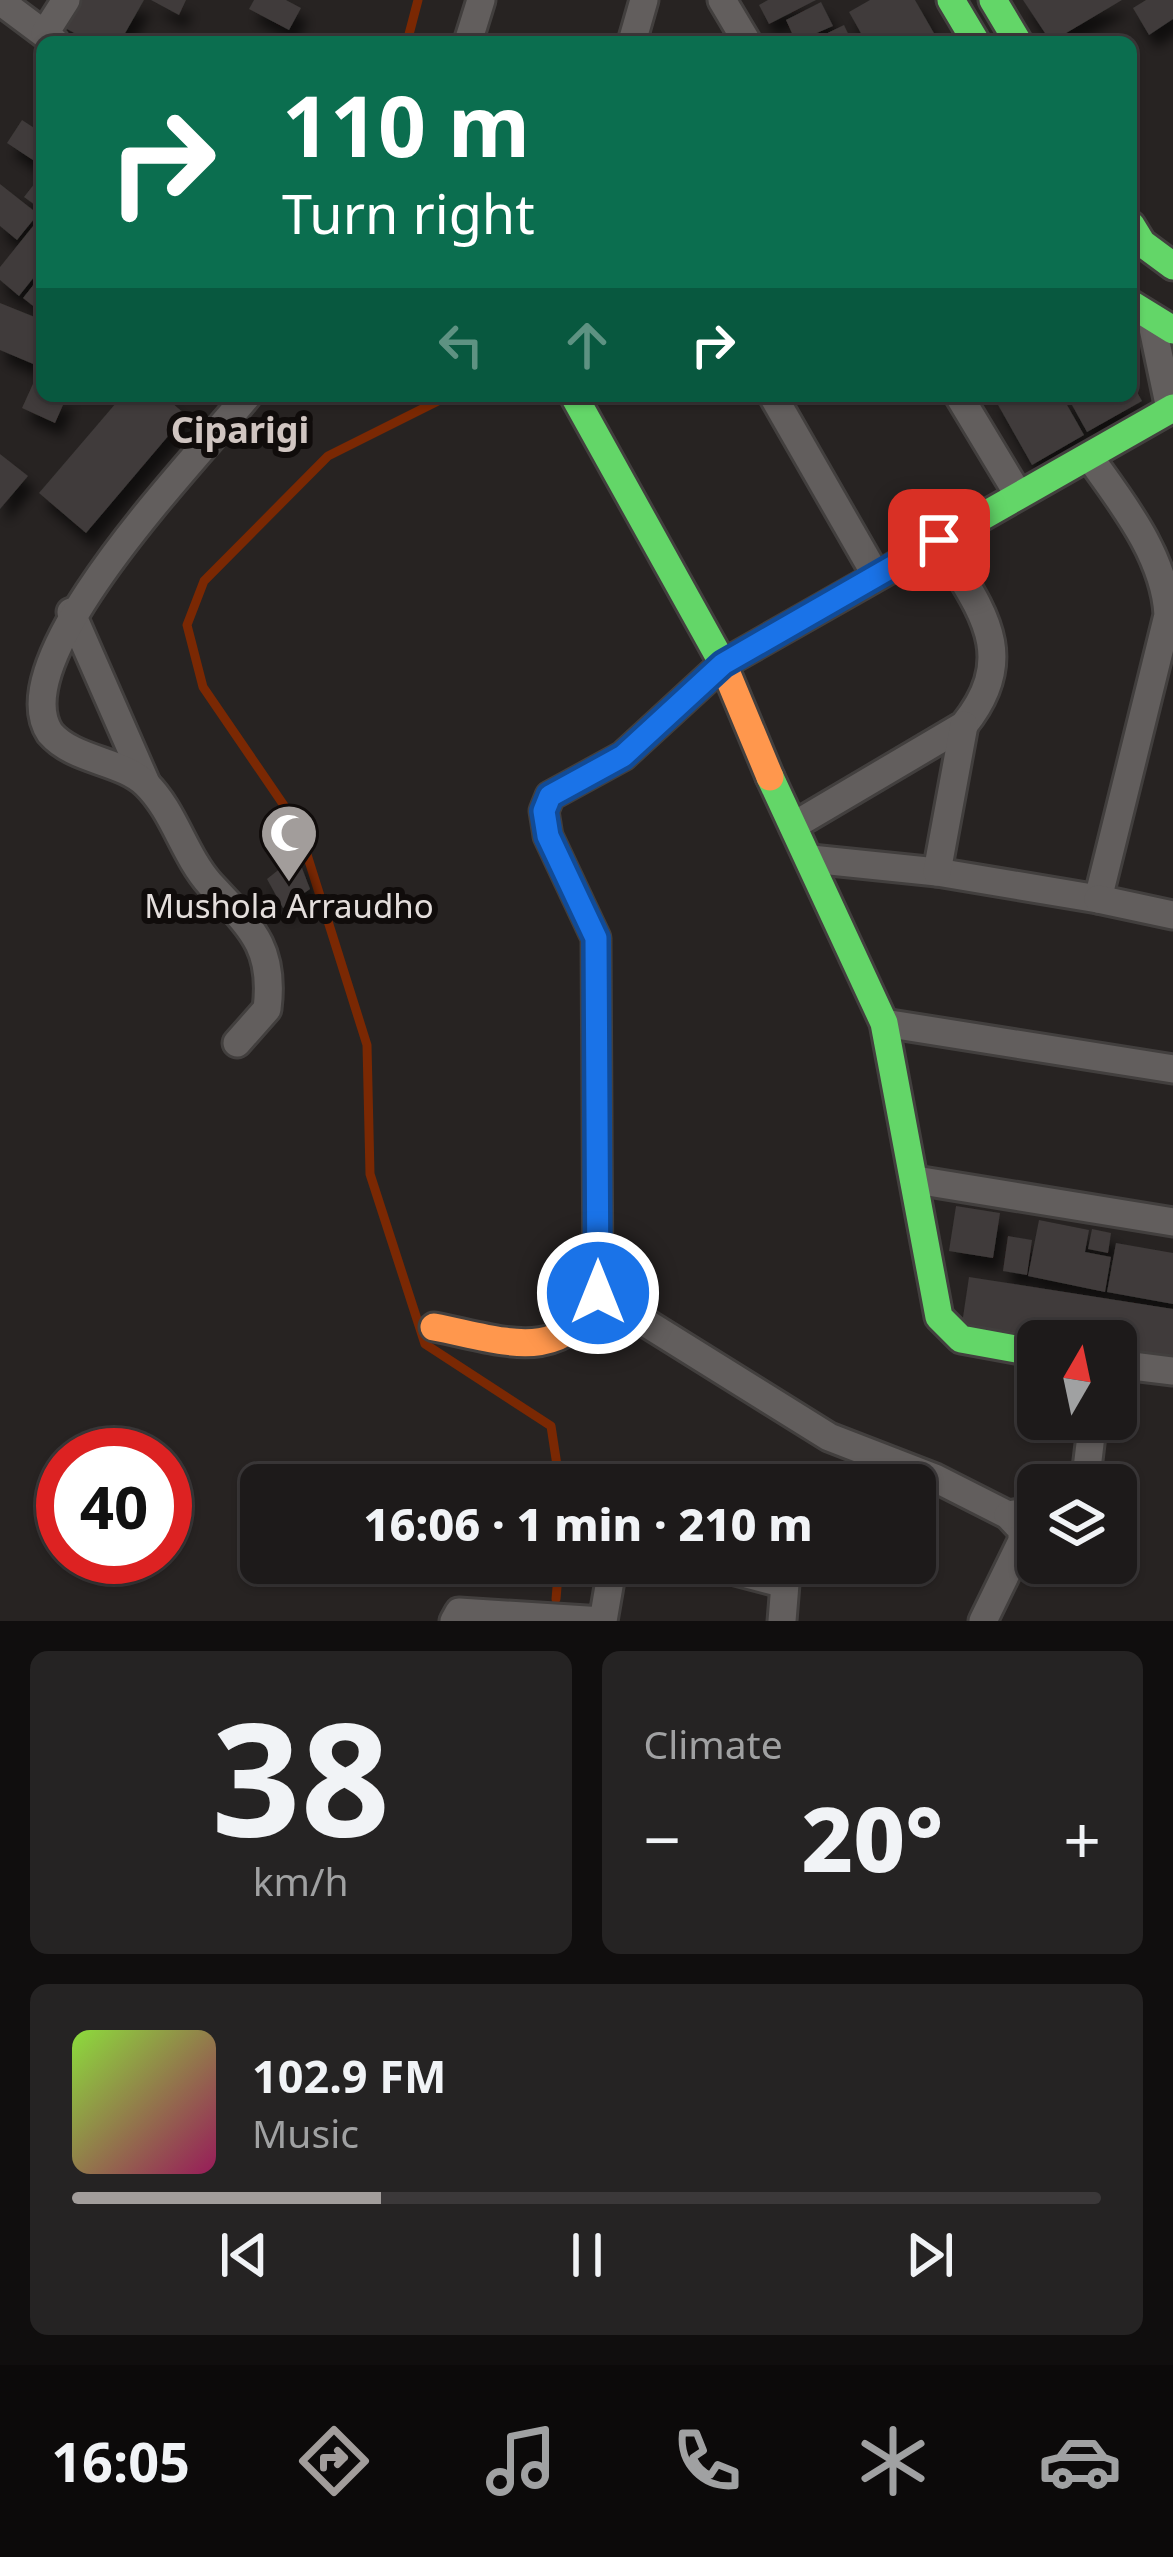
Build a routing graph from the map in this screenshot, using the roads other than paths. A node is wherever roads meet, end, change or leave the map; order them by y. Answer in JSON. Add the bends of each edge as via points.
{"nodes":[{"id":1,"x":66,"y":0,"type":"edge"},
{"id":2,"x":481,"y":0,"type":"edge"},
{"id":3,"x":644,"y":0,"type":"edge"},
{"id":4,"x":722,"y":0,"type":"edge"},
{"id":5,"x":951,"y":0,"type":"edge"},
{"id":6,"x":993,"y":0,"type":"edge"},
{"id":7,"x":0,"y":1,"type":"edge"},
{"id":8,"x":47,"y":36,"type":"edge"},
{"id":9,"x":51,"y":36,"type":"edge"},
{"id":10,"x":470,"y":36,"type":"edge"},
{"id":11,"x":634,"y":36,"type":"edge"},
{"id":12,"x":743,"y":36,"type":"edge"},
{"id":13,"x":972,"y":36,"type":"edge"},
{"id":14,"x":1014,"y":36,"type":"edge"},
{"id":15,"x":1137,"y":235,"type":"edge"},
{"id":16,"x":1173,"y":266,"type":"edge"},
{"id":17,"x":1152,"y":318,"type":"edge"},
{"id":18,"x":243,"y":402,"type":"edge"},
{"id":19,"x":577,"y":402,"type":"edge"},
{"id":20,"x":776,"y":402,"type":"edge"},
{"id":21,"x":963,"y":402,"type":"edge"},
{"id":22,"x":1172,"y":408,"type":"edge"},
{"id":23,"x":1090,"y":458,"type":"junction"},
{"id":24,"x":1018,"y":494,"type":"junction"},
{"id":25,"x":939,"y":540,"type":"junction"},
{"id":26,"x":874,"y":572,"type":"junction"},
{"id":27,"x":71,"y":612,"type":"junction"},
{"id":28,"x":723,"y":664,"type":"junction"},
{"id":29,"x":964,"y":725,"type":"junction"},
{"id":30,"x":146,"y":783,"type":"junction"},
{"id":31,"x":793,"y":826,"type":"junction"},
{"id":32,"x":811,"y":860,"type":"junction"},
{"id":33,"x":937,"y":872,"type":"junction"},
{"id":34,"x":1098,"y":899,"type":"junction"},
{"id":35,"x":1173,"y":915,"type":"edge"},
{"id":36,"x":884,"y":1024,"type":"junction"},
{"id":37,"x":237,"y":1043,"type":"dead end"},
{"id":38,"x":1173,"y":1069,"type":"edge"},
{"id":39,"x":916,"y":1180,"type":"junction"},
{"id":40,"x":1173,"y":1222,"type":"edge"},
{"id":41,"x":598,"y":1293,"type":"junction"},
{"id":42,"x":434,"y":1327,"type":"dead end"},
{"id":43,"x":1017,"y":1349,"type":"edge"},
{"id":44,"x":1137,"y":1367,"type":"edge"},
{"id":45,"x":1173,"y":1371,"type":"edge"},
{"id":46,"x":1017,"y":1514,"type":"edge"},
{"id":47,"x":1008,"y":1515,"type":"junction"},
{"id":48,"x":609,"y":1584,"type":"edge"},
{"id":49,"x":785,"y":1584,"type":"edge"},
{"id":50,"x":454,"y":1621,"type":"edge"},
{"id":51,"x":782,"y":1621,"type":"edge"},
{"id":52,"x":983,"y":1621,"type":"edge"}],
"edges":[{"from":1,"to":9,"type":"street"},
{"from":2,"to":10,"type":"street"},
{"from":3,"to":11,"type":"street"},
{"from":4,"to":12,"type":"street"},
{"from":5,"to":13,"type":"street"},
{"from":6,"to":14,"type":"street"},
{"from":7,"to":8,"type":"street"},
{"from":15,"to":16,"type":"street"},
{"from":17,"to":22,"type":"street"},
{"from":18,"to":27,"type":"street"},
{"from":19,"to":28,"type":"street"},
{"from":20,"to":26,"type":"street"},
{"from":21,"to":24,"type":"street"},
{"from":22,"to":23,"type":"street"},
{"from":23,"to":24,"type":"street"},
{"from":23,"to":34,"type":"street","via":[[1154,559],[1168,615]]},
{"from":24,"to":25,"type":"street"},
{"from":25,"to":26,"type":"street"},
{"from":25,"to":29,"type":"street","via":[[991,631],[996,656]]},
{"from":26,"to":28,"type":"street"},
{"from":27,"to":30,"type":"street"},
{"from":27,"to":30,"type":"street","via":[[47,650],[37,698],[50,732]]},
{"from":28,"to":31,"type":"street"},
{"from":28,"to":41,"type":"street","via":[[623,756],[550,796],[544,811],[596,938]]},
{"from":29,"to":31,"type":"street"},
{"from":29,"to":33,"type":"street"},
{"from":30,"to":37,"type":"street","via":[[203,876],[264,946],[267,1009]]},
{"from":31,"to":32,"type":"street"},
{"from":32,"to":33,"type":"street"},
{"from":32,"to":36,"type":"street"},
{"from":33,"to":34,"type":"street"},
{"from":34,"to":35,"type":"street"},
{"from":36,"to":38,"type":"street"},
{"from":36,"to":39,"type":"street"},
{"from":39,"to":40,"type":"street"},
{"from":39,"to":43,"type":"street","via":[[939,1316],[962,1339]]},
{"from":41,"to":42,"type":"street","via":[[578,1334],[560,1341]]},
{"from":41,"to":47,"type":"street","via":[[829,1437]]},
{"from":44,"to":45,"type":"street"},
{"from":46,"to":47,"type":"street"},
{"from":47,"to":52,"type":"street","via":[[1022,1540]]},
{"from":48,"to":50,"type":"street","via":[[603,1621],[459,1612]]},
{"from":49,"to":51,"type":"street"}]}
